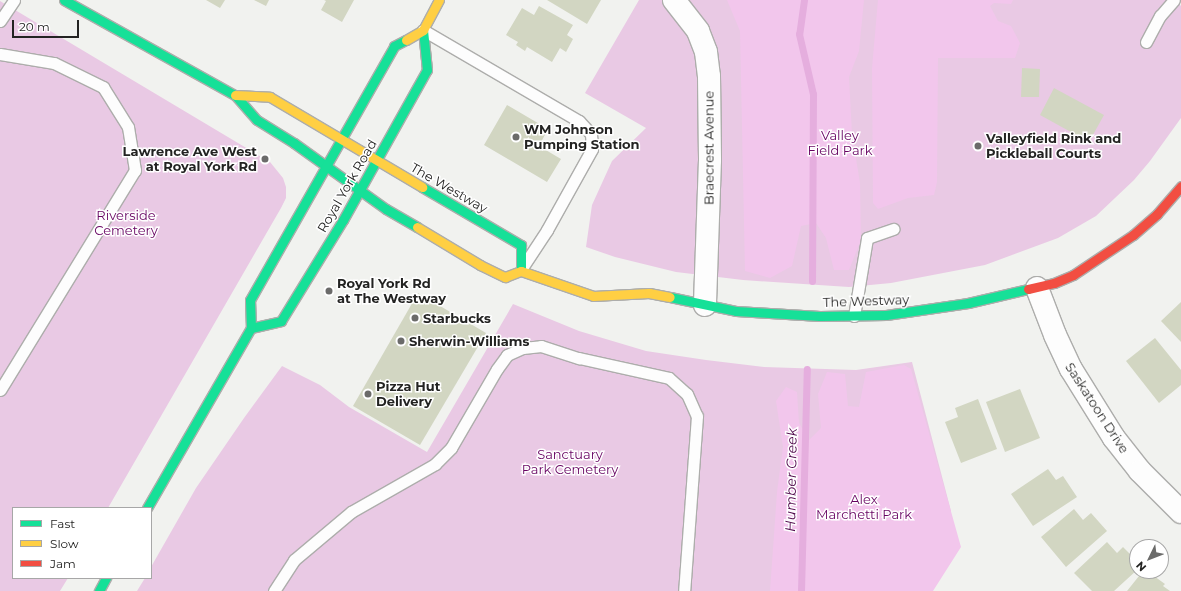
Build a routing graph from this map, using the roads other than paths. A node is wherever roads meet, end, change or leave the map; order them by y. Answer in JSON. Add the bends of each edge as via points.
{"nodes":[{"id":1,"x":14,"y":0,"type":"edge"},
{"id":2,"x":64,"y":0,"type":"edge"},
{"id":3,"x":439,"y":0,"type":"edge"},
{"id":4,"x":674,"y":0,"type":"edge"},
{"id":5,"x":1174,"y":0,"type":"edge"},
{"id":6,"x":0,"y":21,"type":"edge"},
{"id":7,"x":423,"y":30,"type":"junction"},
{"id":8,"x":1146,"y":42,"type":"dead end"},
{"id":9,"x":0,"y":54,"type":"edge"},
{"id":10,"x":235,"y":95,"type":"junction"},
{"id":11,"x":342,"y":139,"type":"junction"},
{"id":12,"x":377,"y":160,"type":"junction"},
{"id":13,"x":327,"y":166,"type":"junction"},
{"id":14,"x":1181,"y":186,"type":"edge"},
{"id":15,"x":360,"y":190,"type":"junction"},
{"id":16,"x":893,"y":229,"type":"dead end"},
{"id":17,"x":520,"y":271,"type":"junction"},
{"id":18,"x":1037,"y":288,"type":"junction"},
{"id":19,"x":705,"y":305,"type":"junction"},
{"id":20,"x":854,"y":316,"type":"junction"},
{"id":21,"x":251,"y":328,"type":"junction"},
{"id":22,"x":0,"y":390,"type":"edge"},
{"id":23,"x":148,"y":507,"type":"edge"},
{"id":24,"x":1181,"y":512,"type":"edge"},
{"id":25,"x":105,"y":579,"type":"edge"},
{"id":26,"x":99,"y":591,"type":"edge"},
{"id":27,"x":274,"y":591,"type":"edge"},
{"id":28,"x":684,"y":591,"type":"edge"}],
"edges":[{"from":1,"to":6,"type":"lane"},
{"from":2,"to":10,"type":"main road"},
{"from":3,"to":7,"type":"main road"},
{"from":4,"to":19,"type":"street","name":"Braecrest Avenue","via":[[698,31],[706,52],[709,76],[710,160]]},
{"from":5,"to":8,"type":"lane","via":[[1160,16]]},
{"from":7,"to":11,"type":"main road","name":"Royal York Road","via":[[394,46]]},
{"from":7,"to":12,"type":"main road","name":"Royal York Road","via":[[427,70]]},
{"from":7,"to":17,"type":"lane","via":[[579,121],[591,134],[592,149],[547,230]]},
{"from":9,"to":22,"type":"lane","via":[[54,64],[103,87],[128,127],[135,170]]},
{"from":10,"to":11,"type":"main road","name":"The Westway","via":[[270,97]]},
{"from":10,"to":13,"type":"main road","via":[[257,120]]},
{"from":11,"to":12,"type":"main road","name":"The Westway"},
{"from":11,"to":13,"type":"main road","name":"Royal York Road"},
{"from":12,"to":15,"type":"main road","name":"Royal York Road"},
{"from":12,"to":17,"type":"main road","name":"The Westway","via":[[521,245]]},
{"from":13,"to":15,"type":"main road"},
{"from":13,"to":21,"type":"main road","name":"Royal York Road","via":[[250,300]]},
{"from":14,"to":18,"type":"main road","name":"The Westway","via":[[1156,214],[1122,244],[1072,275]]},
{"from":15,"to":17,"type":"main road","via":[[386,209],[480,265],[505,277]]},
{"from":15,"to":21,"type":"main road","name":"Royal York Road","via":[[281,321]]},
{"from":16,"to":20,"type":"lane","via":[[867,238]]},
{"from":17,"to":19,"type":"main road","name":"The Westway","via":[[593,296],[649,293]]},
{"from":18,"to":20,"type":"main road","name":"The Westway","via":[[915,312]]},
{"from":18,"to":24,"type":"street","name":"Saskatoon Drive","via":[[1071,369],[1114,438],[1140,471]]},
{"from":19,"to":20,"type":"main road","name":"The Westway","via":[[736,311],[796,316]]},
{"from":21,"to":23,"type":"main road"},
{"from":25,"to":26,"type":"main road"},
{"from":27,"to":28,"type":"lane","via":[[294,560],[350,512],[435,464],[451,448],[496,369],[507,355],[523,348],[541,346],[579,358],[669,378],[686,394],[697,416]]}]}
